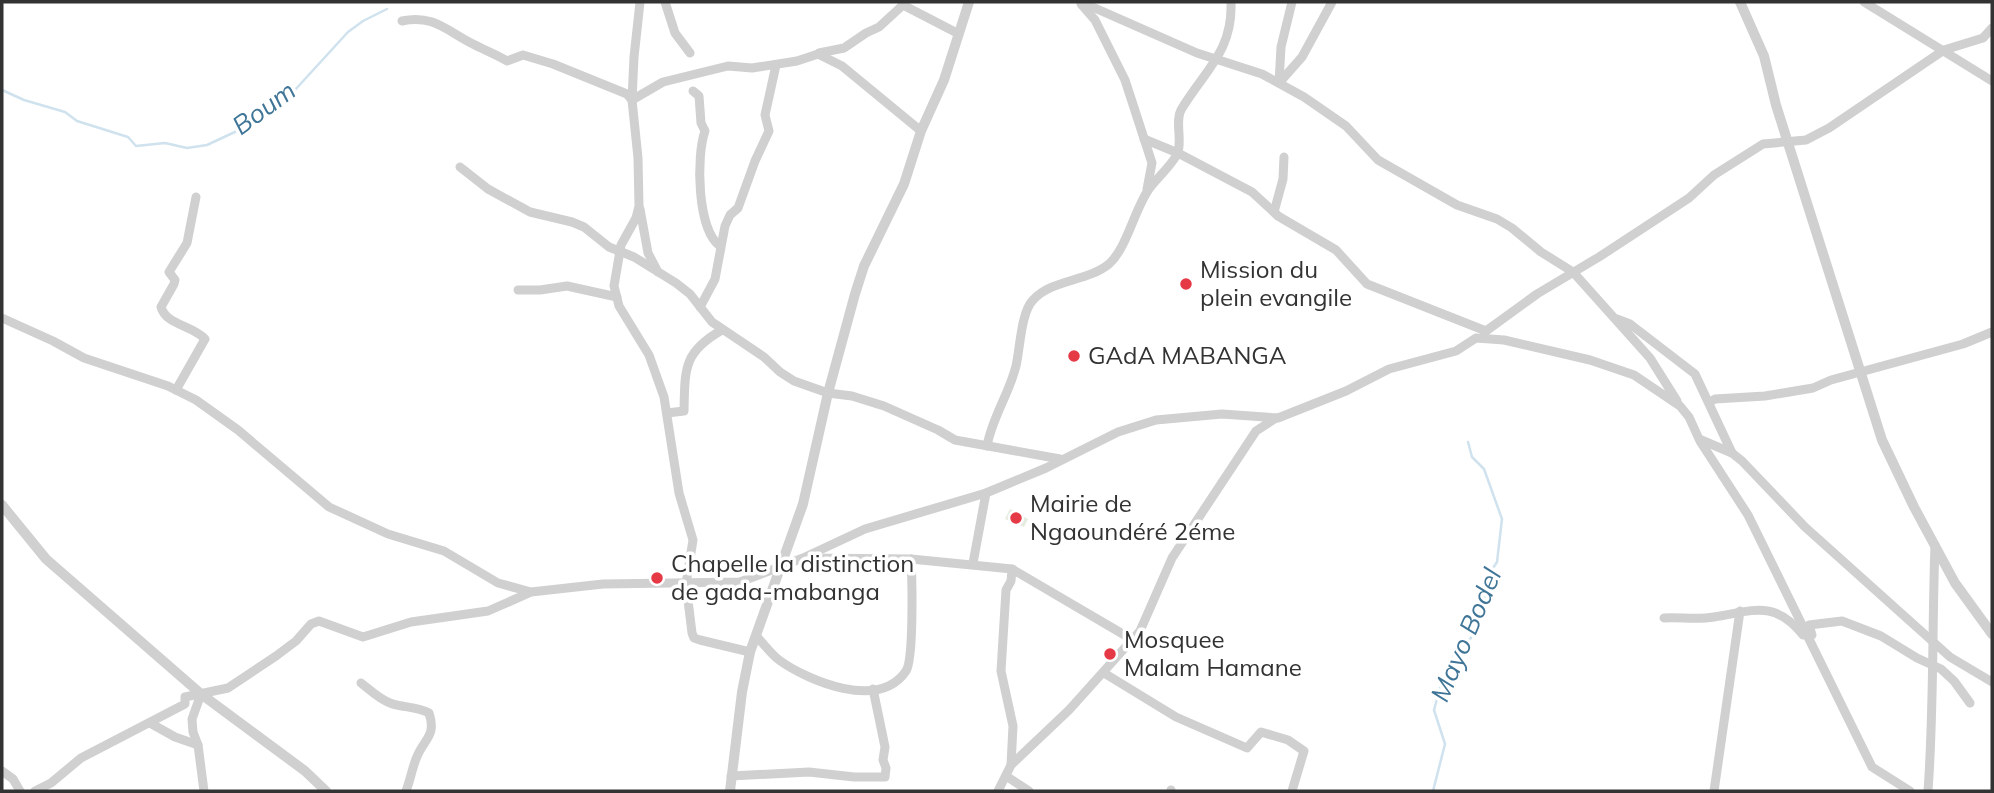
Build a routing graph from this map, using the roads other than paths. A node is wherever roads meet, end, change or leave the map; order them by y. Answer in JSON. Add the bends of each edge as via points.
{"nodes":[{"id":1,"x":640,"y":2,"type":"edge"},
{"id":2,"x":665,"y":2,"type":"edge"},
{"id":3,"x":969,"y":2,"type":"edge"},
{"id":4,"x":1080,"y":2,"type":"edge"},
{"id":5,"x":1231,"y":2,"type":"edge"},
{"id":6,"x":1293,"y":2,"type":"edge"},
{"id":7,"x":1332,"y":2,"type":"edge"},
{"id":8,"x":1740,"y":2,"type":"edge"},
{"id":9,"x":1864,"y":2,"type":"edge"},
{"id":10,"x":913,"y":4,"type":"edge"},
{"id":11,"x":402,"y":21,"type":"dead end"},
{"id":12,"x":1992,"y":28,"type":"edge"},
{"id":13,"x":959,"y":34,"type":"junction"},
{"id":14,"x":1988,"y":36,"type":"edge"},
{"id":15,"x":1944,"y":50,"type":"junction"},
{"id":16,"x":690,"y":53,"type":"dead end"},
{"id":17,"x":818,"y":54,"type":"junction"},
{"id":18,"x":1217,"y":60,"type":"junction"},
{"id":19,"x":776,"y":65,"type":"junction"},
{"id":20,"x":1992,"y":81,"type":"edge"},
{"id":21,"x":1279,"y":83,"type":"junction"},
{"id":22,"x":693,"y":91,"type":"dead end"},
{"id":23,"x":632,"y":100,"type":"junction"},
{"id":24,"x":921,"y":131,"type":"junction"},
{"id":25,"x":1144,"y":139,"type":"junction"},
{"id":26,"x":1787,"y":142,"type":"junction"},
{"id":27,"x":1178,"y":153,"type":"junction"},
{"id":28,"x":1284,"y":157,"type":"dead end"},
{"id":29,"x":460,"y":167,"type":"dead end"},
{"id":30,"x":1147,"y":191,"type":"junction"},
{"id":31,"x":196,"y":197,"type":"dead end"},
{"id":32,"x":639,"y":206,"type":"junction"},
{"id":33,"x":1278,"y":216,"type":"junction"},
{"id":34,"x":720,"y":246,"type":"junction"},
{"id":35,"x":620,"y":251,"type":"junction"},
{"id":36,"x":1573,"y":272,"type":"junction"},
{"id":37,"x":660,"y":273,"type":"junction"},
{"id":38,"x":518,"y":290,"type":"dead end"},
{"id":39,"x":617,"y":297,"type":"junction"},
{"id":40,"x":700,"y":307,"type":"junction"},
{"id":41,"x":2,"y":318,"type":"edge"},
{"id":42,"x":1617,"y":319,"type":"junction"},
{"id":43,"x":722,"y":330,"type":"junction"},
{"id":44,"x":1486,"y":331,"type":"junction"},
{"id":45,"x":1992,"y":332,"type":"edge"},
{"id":46,"x":1476,"y":338,"type":"junction"},
{"id":47,"x":1862,"y":373,"type":"junction"},
{"id":48,"x":176,"y":390,"type":"junction"},
{"id":49,"x":828,"y":393,"type":"junction"},
{"id":50,"x":1710,"y":402,"type":"junction"},
{"id":51,"x":1680,"y":406,"type":"junction"},
{"id":52,"x":667,"y":413,"type":"junction"},
{"id":53,"x":1278,"y":418,"type":"junction"},
{"id":54,"x":1699,"y":439,"type":"junction"},
{"id":55,"x":987,"y":446,"type":"junction"},
{"id":56,"x":1732,"y":453,"type":"junction"},
{"id":57,"x":1060,"y":459,"type":"junction"},
{"id":58,"x":986,"y":493,"type":"junction"},
{"id":59,"x":2,"y":505,"type":"edge"},
{"id":60,"x":1935,"y":545,"type":"junction"},
{"id":61,"x":803,"y":558,"type":"junction"},
{"id":62,"x":911,"y":559,"type":"junction"},
{"id":63,"x":973,"y":564,"type":"junction"},
{"id":64,"x":782,"y":565,"type":"junction"},
{"id":65,"x":1012,"y":569,"type":"junction"},
{"id":66,"x":686,"y":584,"type":"junction"},
{"id":67,"x":531,"y":592,"type":"junction"},
{"id":68,"x":1741,"y":611,"type":"junction"},
{"id":69,"x":1664,"y":618,"type":"dead end"},
{"id":70,"x":1992,"y":634,"type":"edge"},
{"id":71,"x":757,"y":636,"type":"junction"},
{"id":72,"x":1133,"y":640,"type":"junction"},
{"id":73,"x":1932,"y":640,"type":"junction"},
{"id":74,"x":1816,"y":650,"type":"junction"},
{"id":75,"x":750,"y":652,"type":"junction"},
{"id":76,"x":1931,"y":665,"type":"junction"},
{"id":77,"x":1104,"y":673,"type":"junction"},
{"id":78,"x":1992,"y":682,"type":"edge"},
{"id":79,"x":360,"y":683,"type":"dead end"},
{"id":80,"x":873,"y":689,"type":"junction"},
{"id":81,"x":201,"y":694,"type":"junction"},
{"id":82,"x":1970,"y":703,"type":"dead end"},
{"id":83,"x":150,"y":723,"type":"junction"},
{"id":84,"x":198,"y":745,"type":"junction"},
{"id":85,"x":1011,"y":765,"type":"junction"},
{"id":86,"x":2,"y":771,"type":"edge"},
{"id":87,"x":731,"y":776,"type":"junction"},
{"id":88,"x":1006,"y":776,"type":"junction"},
{"id":89,"x":1888,"y":778,"type":"junction"},
{"id":90,"x":20,"y":791,"type":"edge"},
{"id":91,"x":35,"y":791,"type":"edge"},
{"id":92,"x":204,"y":791,"type":"edge"},
{"id":93,"x":326,"y":791,"type":"edge"},
{"id":94,"x":406,"y":791,"type":"edge"},
{"id":95,"x":730,"y":791,"type":"edge"},
{"id":96,"x":998,"y":791,"type":"edge"},
{"id":97,"x":1029,"y":791,"type":"edge"},
{"id":98,"x":1292,"y":791,"type":"edge"},
{"id":99,"x":1714,"y":791,"type":"edge"},
{"id":100,"x":1892,"y":791,"type":"edge"},
{"id":101,"x":1910,"y":791,"type":"edge"},
{"id":102,"x":1928,"y":791,"type":"edge"}],
"edges":[{"from":1,"to":23,"type":"street"},
{"from":2,"to":16,"type":"street","via":[[675,33]]},
{"from":3,"to":13,"type":"street"},
{"from":4,"to":18,"type":"street"},
{"from":4,"to":25,"type":"street","via":[[1095,20],[1125,80]]},
{"from":5,"to":18,"type":"street","via":[[1232,22]]},
{"from":6,"to":21,"type":"street","via":[[1281,47]]},
{"from":7,"to":21,"type":"street","via":[[1302,57]]},
{"from":8,"to":26,"type":"street","via":[[1764,56]]},
{"from":9,"to":15,"type":"street"},
{"from":10,"to":13,"type":"street"},
{"from":10,"to":17,"type":"street","via":[[903,5],[879,27],[844,48]]},
{"from":11,"to":23,"type":"street","via":[[416,18],[442,24],[508,61],[523,55],[552,64]]},
{"from":12,"to":14,"type":"street"},
{"from":13,"to":24,"type":"street"},
{"from":14,"to":15,"type":"street"},
{"from":15,"to":20,"type":"street"},
{"from":15,"to":26,"type":"street","via":[[1829,128],[1806,140]]},
{"from":17,"to":19,"type":"street"},
{"from":17,"to":24,"type":"street","via":[[842,66]]},
{"from":18,"to":21,"type":"street"},
{"from":18,"to":27,"type":"street","via":[[1180,112]]},
{"from":19,"to":23,"type":"street","via":[[728,66],[663,82]]},
{"from":19,"to":34,"type":"street","via":[[765,115],[769,131]]},
{"from":21,"to":36,"type":"street","via":[[1346,125],[1378,160],[1457,205],[1497,219]]},
{"from":22,"to":34,"type":"street","via":[[699,96],[705,131],[699,172],[702,203],[709,234]]},
{"from":23,"to":32,"type":"street"},
{"from":24,"to":49,"type":"street","via":[[904,184],[864,266]]},
{"from":25,"to":27,"type":"street"},
{"from":25,"to":30,"type":"street","via":[[1152,163]]},
{"from":26,"to":36,"type":"street","via":[[1763,144]]},
{"from":26,"to":47,"type":"street"},
{"from":27,"to":30,"type":"street"},
{"from":27,"to":33,"type":"street","via":[[1252,192]]},
{"from":28,"to":33,"type":"street","via":[[1274,212]]},
{"from":29,"to":35,"type":"street","via":[[530,212],[584,227]]},
{"from":30,"to":55,"type":"street","via":[[1110,263],[1031,301],[1015,369]]},
{"from":31,"to":48,"type":"street","via":[[187,243],[169,272],[174,284],[161,307],[168,318],[205,339]]},
{"from":32,"to":35,"type":"street"},
{"from":32,"to":37,"type":"street","via":[[646,246]]},
{"from":33,"to":44,"type":"street","via":[[1336,250],[1367,284]]},
{"from":34,"to":40,"type":"street","via":[[715,279]]},
{"from":35,"to":37,"type":"street"},
{"from":35,"to":39,"type":"street","via":[[614,286]]},
{"from":36,"to":42,"type":"street"},
{"from":36,"to":44,"type":"street"},
{"from":37,"to":40,"type":"street"},
{"from":38,"to":39,"type":"street","via":[[567,286]]},
{"from":39,"to":52,"type":"street","via":[[649,355]]},
{"from":40,"to":43,"type":"street"},
{"from":41,"to":48,"type":"street","via":[[84,358]]},
{"from":42,"to":50,"type":"street","via":[[1695,374]]},
{"from":42,"to":51,"type":"street","via":[[1650,358]]},
{"from":43,"to":49,"type":"street","via":[[794,381]]},
{"from":43,"to":52,"type":"street","via":[[692,352],[685,377],[684,411]]},
{"from":44,"to":46,"type":"street"},
{"from":45,"to":47,"type":"street"},
{"from":46,"to":51,"type":"street","via":[[1590,360],[1634,375]]},
{"from":46,"to":53,"type":"street","via":[[1456,351],[1389,369]]},
{"from":47,"to":50,"type":"street","via":[[1813,388]]},
{"from":47,"to":60,"type":"street","via":[[1882,440]]},
{"from":48,"to":67,"type":"street","via":[[221,417],[329,507],[388,534],[444,551],[498,583]]},
{"from":49,"to":55,"type":"street","via":[[884,406],[955,440]]},
{"from":49,"to":64,"type":"street","via":[[803,504]]},
{"from":50,"to":56,"type":"street"},
{"from":51,"to":54,"type":"street"},
{"from":52,"to":66,"type":"street","via":[[693,540]]},
{"from":53,"to":57,"type":"street","via":[[1222,414],[1156,420]]},
{"from":53,"to":72,"type":"street","via":[[1256,431],[1211,497],[1172,558]]},
{"from":54,"to":56,"type":"street"},
{"from":54,"to":74,"type":"street","via":[[1748,515]]},
{"from":55,"to":57,"type":"street"},
{"from":56,"to":73,"type":"street","via":[[1805,527]]},
{"from":57,"to":58,"type":"street"},
{"from":58,"to":61,"type":"street","via":[[865,529]]},
{"from":58,"to":63,"type":"street"},
{"from":59,"to":81,"type":"street","via":[[46,559]]},
{"from":60,"to":70,"type":"street","via":[[1955,583]]},
{"from":60,"to":73,"type":"street"},
{"from":61,"to":62,"type":"street"},
{"from":61,"to":64,"type":"street"},
{"from":62,"to":63,"type":"street"},
{"from":62,"to":80,"type":"street","via":[[907,669],[898,679]]},
{"from":63,"to":65,"type":"street"},
{"from":64,"to":66,"type":"street","via":[[740,582]]},
{"from":64,"to":71,"type":"street"},
{"from":65,"to":72,"type":"street"},
{"from":65,"to":85,"type":"street","via":[[1001,657],[1013,726]]},
{"from":66,"to":67,"type":"street","via":[[603,584]]},
{"from":66,"to":75,"type":"street","via":[[694,638]]},
{"from":67,"to":81,"type":"street","via":[[488,611],[411,622],[363,637],[319,621],[228,688]]},
{"from":68,"to":69,"type":"street","via":[[1715,617]]},
{"from":68,"to":74,"type":"street","via":[[1767,611],[1790,619]]},
{"from":68,"to":99,"type":"street"},
{"from":71,"to":75,"type":"street"},
{"from":71,"to":80,"type":"street","via":[[778,659],[816,681],[839,688]]},
{"from":72,"to":77,"type":"street"},
{"from":73,"to":76,"type":"street"},
{"from":73,"to":78,"type":"street","via":[[1950,657]]},
{"from":74,"to":76,"type":"street","via":[[1809,625],[1842,621],[1881,636]]},
{"from":74,"to":89,"type":"street","via":[[1872,767]]},
{"from":75,"to":87,"type":"street"},
{"from":76,"to":82,"type":"street","via":[[1954,681]]},
{"from":76,"to":102,"type":"street"},
{"from":77,"to":85,"type":"street"},
{"from":77,"to":98,"type":"street","via":[[1176,718],[1247,748],[1261,732],[1288,740],[1304,751]]},
{"from":79,"to":94,"type":"street","via":[[386,702],[429,713],[433,725],[429,740],[418,754]]},
{"from":80,"to":87,"type":"street","via":[[885,747],[885,777],[809,772]]},
{"from":81,"to":83,"type":"street","via":[[185,697],[185,704]]},
{"from":81,"to":84,"type":"street","via":[[192,719]]},
{"from":81,"to":93,"type":"street"},
{"from":83,"to":84,"type":"street"},
{"from":83,"to":91,"type":"street","via":[[81,758]]},
{"from":84,"to":92,"type":"street"},
{"from":85,"to":88,"type":"street"},
{"from":86,"to":90,"type":"street"},
{"from":87,"to":95,"type":"street"},
{"from":88,"to":96,"type":"street"},
{"from":88,"to":97,"type":"street"},
{"from":89,"to":100,"type":"street"},
{"from":89,"to":101,"type":"street"}]}
